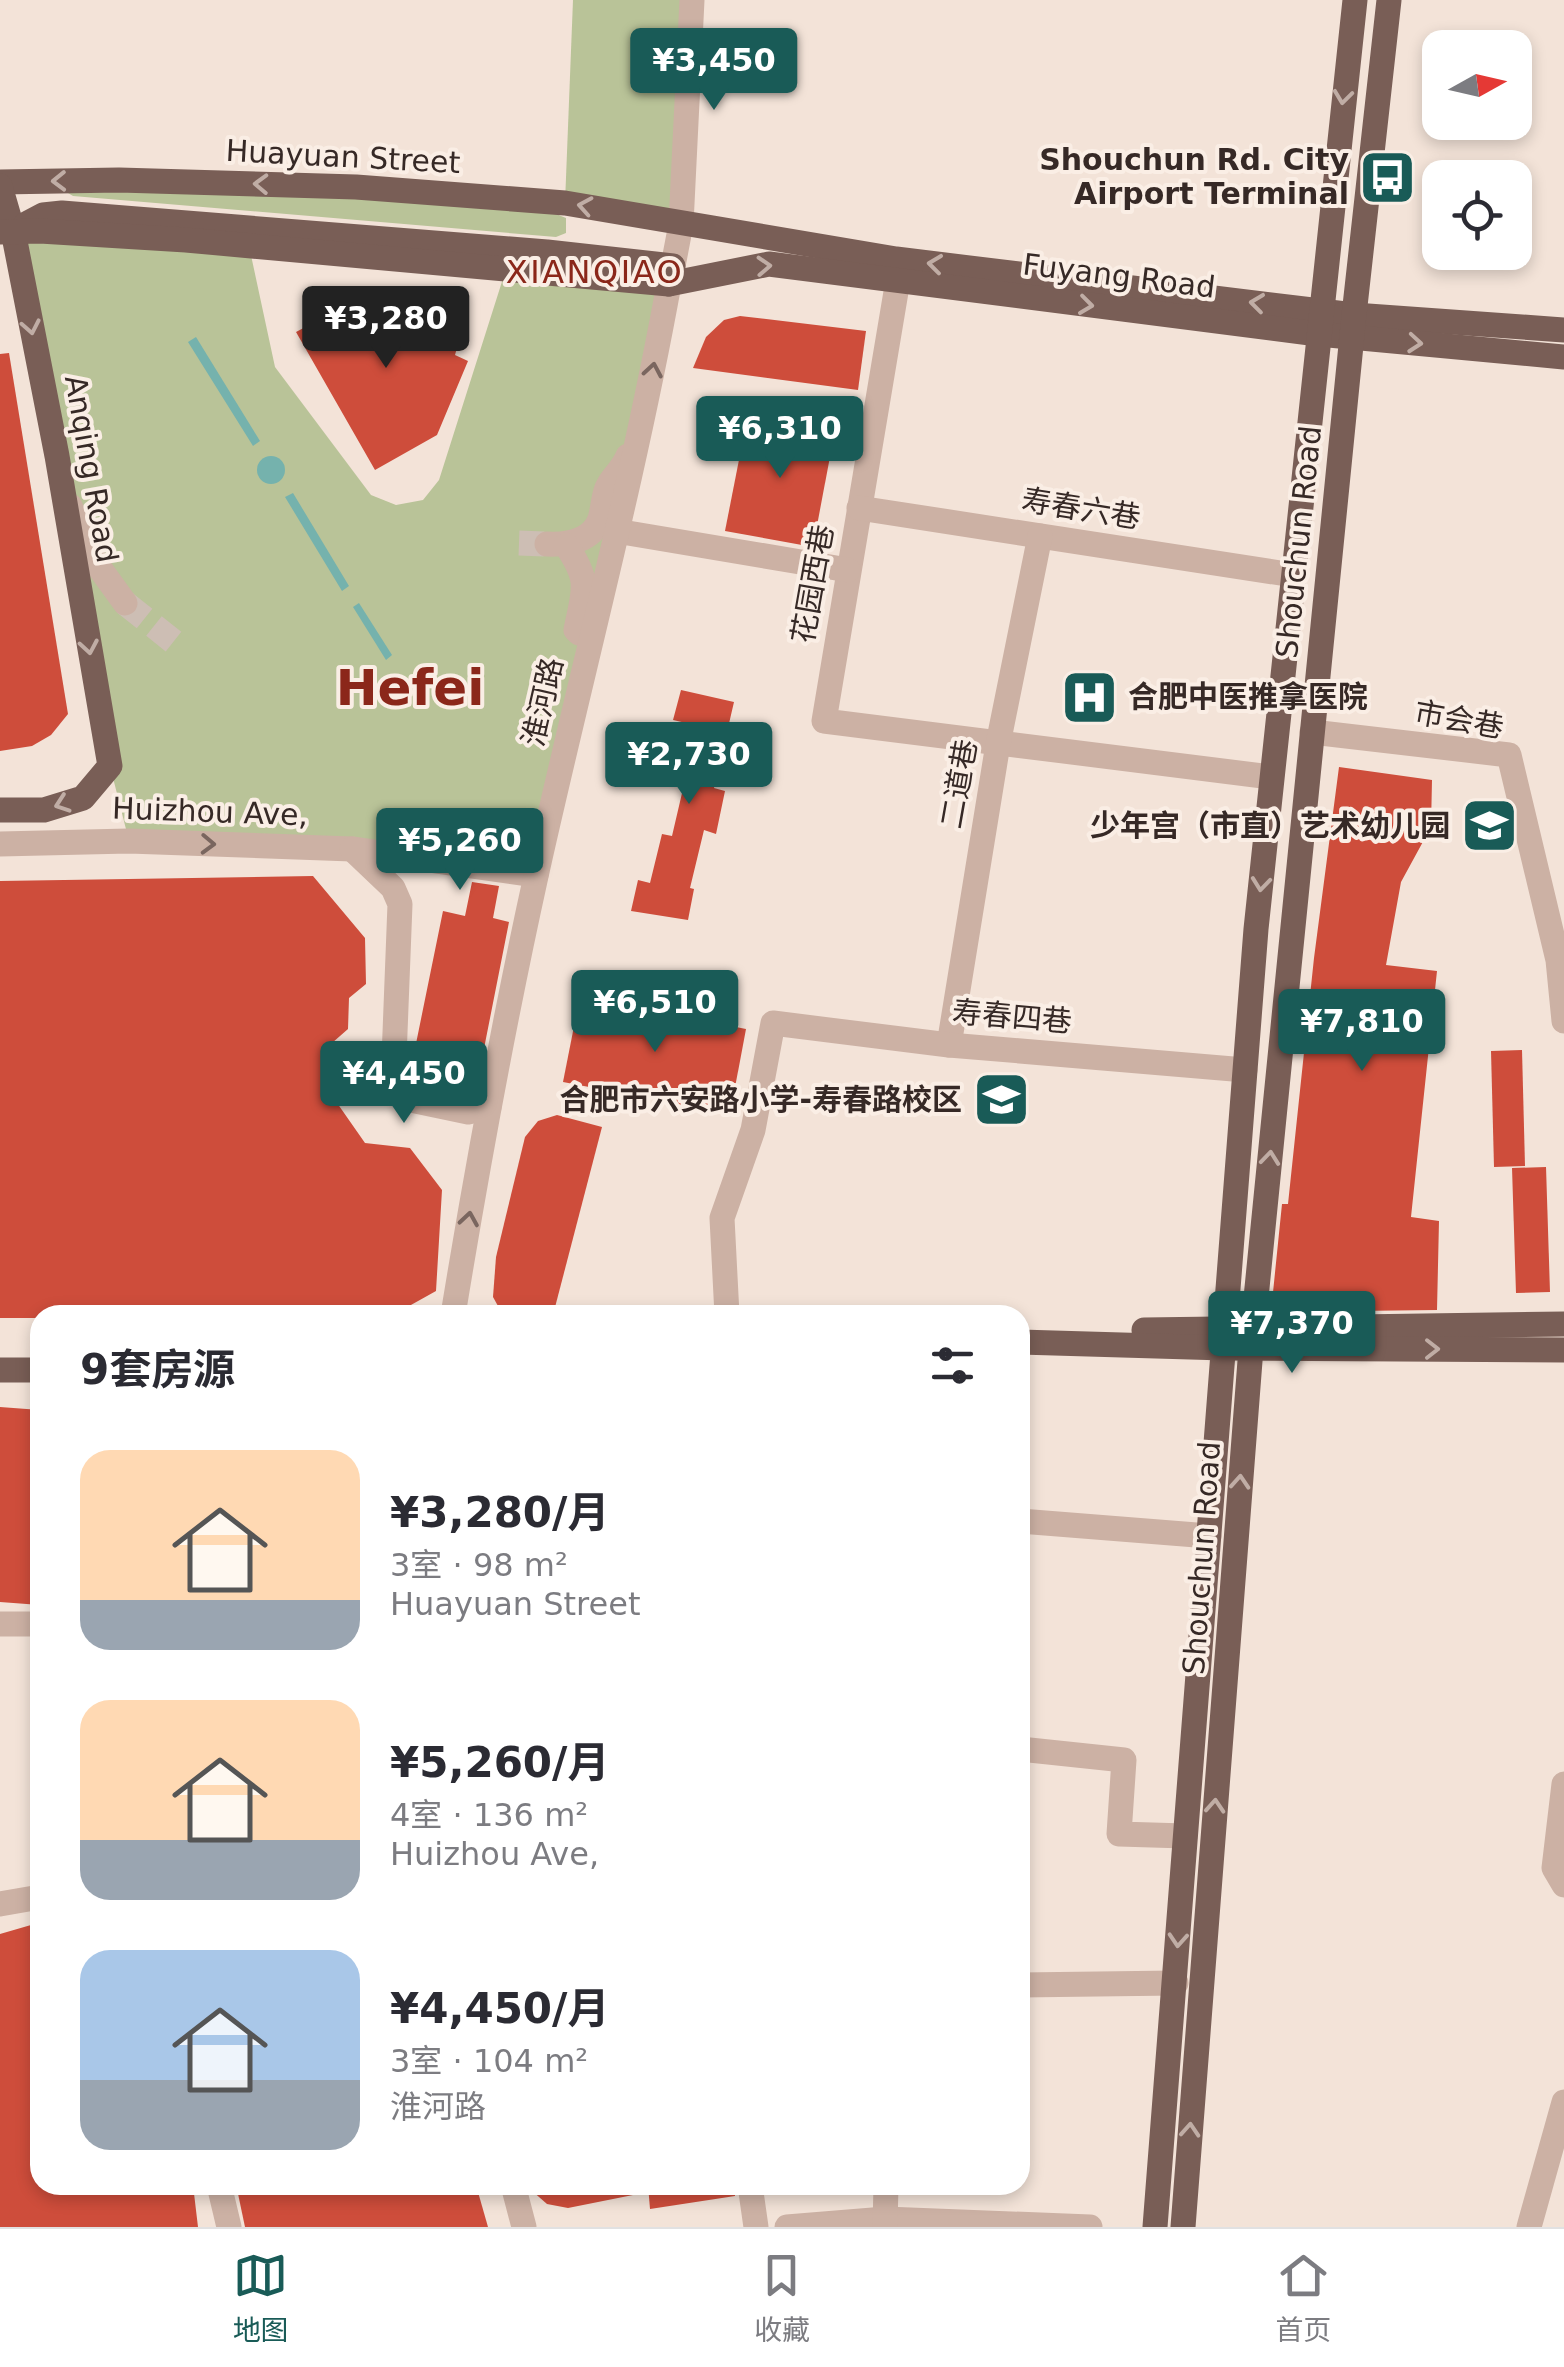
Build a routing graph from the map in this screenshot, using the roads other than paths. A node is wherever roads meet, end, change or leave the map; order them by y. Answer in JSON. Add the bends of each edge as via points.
{"nodes":[{"id":1,"x":692,"y":0,"type":"edge"},
{"id":2,"x":1355,"y":0,"type":"edge"},
{"id":3,"x":1389,"y":0,"type":"edge"},
{"id":4,"x":0,"y":184,"type":"edge"},
{"id":5,"x":680,"y":224,"type":"junction"},
{"id":6,"x":6,"y":232,"type":"edge"},
{"id":7,"x":671,"y":275,"type":"junction"},
{"id":8,"x":898,"y":280,"type":"junction"},
{"id":9,"x":1320,"y":323,"type":"junction"},
{"id":10,"x":1353,"y":326,"type":"junction"},
{"id":11,"x":1564,"y":330,"type":"edge"},
{"id":12,"x":1564,"y":356,"type":"edge"},
{"id":13,"x":645,"y":408,"type":"junction"},
{"id":14,"x":62,"y":487,"type":"junction"},
{"id":15,"x":860,"y":508,"type":"junction"},
{"id":16,"x":616,"y":531,"type":"junction"},
{"id":17,"x":1040,"y":536,"type":"junction"},
{"id":18,"x":848,"y":570,"type":"junction"},
{"id":19,"x":1293,"y":575,"type":"junction"},
{"id":20,"x":125,"y":603,"type":"tunnel mouth"},
{"id":21,"x":590,"y":647,"type":"junction"},
{"id":22,"x":1312,"y":732,"type":"junction"},
{"id":23,"x":998,"y":744,"type":"junction"},
{"id":24,"x":110,"y":766,"type":"joint"},
{"id":25,"x":1272,"y":777,"type":"junction"},
{"id":26,"x":0,"y":810,"type":"edge"},
{"id":27,"x":0,"y":844,"type":"edge"},
{"id":28,"x":352,"y":850,"type":"junction"},
{"id":29,"x":536,"y":875,"type":"junction"},
{"id":30,"x":1564,"y":1021,"type":"edge"},
{"id":31,"x":949,"y":1045,"type":"junction"},
{"id":32,"x":1244,"y":1070,"type":"junction"},
{"id":33,"x":489,"y":1106,"type":"junction"},
{"id":34,"x":455,"y":1305,"type":"edge"},
{"id":35,"x":726,"y":1305,"type":"edge"},
{"id":36,"x":1564,"y":1324,"type":"edge"},
{"id":37,"x":1030,"y":1328,"type":"edge"},
{"id":38,"x":1225,"y":1338,"type":"junction"},
{"id":39,"x":1252,"y":1338,"type":"junction"},
{"id":40,"x":1030,"y":1342,"type":"edge"},
{"id":41,"x":1564,"y":1350,"type":"edge"},
{"id":42,"x":0,"y":1356,"type":"edge"},
{"id":43,"x":30,"y":1356,"type":"edge"},
{"id":44,"x":0,"y":1370,"type":"edge"},
{"id":45,"x":30,"y":1370,"type":"edge"},
{"id":46,"x":1030,"y":1522,"type":"edge"},
{"id":47,"x":1209,"y":1536,"type":"junction"},
{"id":48,"x":0,"y":1624,"type":"edge"},
{"id":49,"x":30,"y":1624,"type":"edge"},
{"id":50,"x":1030,"y":1750,"type":"edge"},
{"id":51,"x":1564,"y":1784,"type":"edge"},
{"id":52,"x":1185,"y":1836,"type":"junction"},
{"id":53,"x":1564,"y":1885,"type":"edge"},
{"id":54,"x":30,"y":1899,"type":"edge"},
{"id":55,"x":0,"y":1904,"type":"edge"},
{"id":56,"x":1030,"y":1984,"type":"edge"},
{"id":57,"x":1176,"y":1984,"type":"junction"},
{"id":58,"x":1564,"y":2102,"type":"edge"},
{"id":59,"x":224,"y":2195,"type":"edge"},
{"id":60,"x":516,"y":2195,"type":"edge"},
{"id":61,"x":751,"y":2195,"type":"edge"},
{"id":62,"x":886,"y":2195,"type":"edge"},
{"id":63,"x":885,"y":2223,"type":"edge"},
{"id":64,"x":229,"y":2227,"type":"edge"},
{"id":65,"x":524,"y":2227,"type":"edge"},
{"id":66,"x":756,"y":2227,"type":"edge"},
{"id":67,"x":787,"y":2227,"type":"edge"},
{"id":68,"x":1090,"y":2227,"type":"edge"},
{"id":69,"x":1155,"y":2227,"type":"edge"},
{"id":70,"x":1183,"y":2227,"type":"edge"},
{"id":71,"x":1529,"y":2227,"type":"edge"}],
"edges":[{"from":1,"to":5,"type":"street","name":"淮河路"},
{"from":2,"to":9,"type":"main road","name":"Shouchun Road","one_way":true},
{"from":3,"to":10,"type":"main road","name":"Shouchun Road"},
{"from":5,"to":4,"type":"main road","name":"Huayuan Street","one_way":true,"via":[[565,203],[356,187],[119,180]]},
{"from":4,"to":6,"type":"main road","name":"Anqing Road"},
{"from":5,"to":7,"type":"street","name":"淮河路"},
{"from":9,"to":5,"type":"main road","name":"Fuyang Road","one_way":true},
{"from":6,"to":7,"type":"main road"},
{"from":6,"to":14,"type":"main road","name":"Anqing Road","one_way":true},
{"from":7,"to":8,"type":"main road","name":"Fuyang Road","one_way":true,"via":[[769,264]]},
{"from":13,"to":7,"type":"street","name":"淮河路","one_way":true},
{"from":8,"to":9,"type":"main road","name":"Fuyang Road","one_way":true},
{"from":8,"to":15,"type":"street","name":"花园西巷"},
{"from":9,"to":10,"type":"main road","name":"Fuyang Road"},
{"from":9,"to":19,"type":"main road","name":"Shouchun Road"},
{"from":10,"to":11,"type":"main road","name":"Fuyang Road"},
{"from":10,"to":12,"type":"main road","name":"Fuyang Road","one_way":true},
{"from":10,"to":22,"type":"main road","name":"Shouchun Road"},
{"from":13,"to":16,"type":"street","name":"淮河路"},
{"from":13,"to":21,"type":"street","via":[[622,470],[607,486],[598,524],[586,537],[556,545],[579,565],[586,584],[576,630]]},
{"from":14,"to":20,"type":"street","via":[[96,563]]},
{"from":14,"to":24,"type":"main road","name":"Anqing Road","one_way":true},
{"from":15,"to":17,"type":"street","name":"寿春六巷"},
{"from":15,"to":18,"type":"street","name":"花园西巷"},
{"from":16,"to":18,"type":"street"},
{"from":16,"to":21,"type":"street","name":"淮河路"},
{"from":17,"to":19,"type":"street","name":"寿春六巷"},
{"from":17,"to":23,"type":"street","name":"二道巷"},
{"from":18,"to":23,"type":"street","name":"花园西巷","via":[[824,721]]},
{"from":19,"to":25,"type":"main road","name":"Shouchun Road"},
{"from":21,"to":29,"type":"street","name":"淮河路"},
{"from":22,"to":30,"type":"street","name":"市会巷","via":[[1509,755],[1558,960]]},
{"from":39,"to":22,"type":"main road","name":"Shouchun Road","one_way":true},
{"from":23,"to":25,"type":"street"},
{"from":23,"to":31,"type":"street","name":"二道巷"},
{"from":24,"to":26,"type":"main road","name":"Huizhou Ave,","one_way":true,"via":[[83,798],[44,810]]},
{"from":25,"to":32,"type":"main road","name":"Shouchun Road","one_way":true},
{"from":27,"to":28,"type":"street","name":"Huizhou Ave,","one_way":true,"via":[[129,841]]},
{"from":28,"to":29,"type":"street","name":"Huizhou Ave,"},
{"from":28,"to":33,"type":"street","via":[[393,888],[400,904],[393,1084],[406,1098],[468,1112]]},
{"from":29,"to":33,"type":"street","name":"淮河路"},
{"from":31,"to":32,"type":"street","name":"寿春四巷"},
{"from":31,"to":35,"type":"street","name":"寿春四巷","via":[[774,1023],[753,1130],[722,1218]]},
{"from":32,"to":38,"type":"main road","name":"Shouchun Road"},
{"from":34,"to":33,"type":"street","name":"淮河路","one_way":true},
{"from":36,"to":39,"type":"main road"},
{"from":37,"to":38,"type":"main road"},
{"from":38,"to":39,"type":"main road"},
{"from":38,"to":40,"type":"main road"},
{"from":38,"to":47,"type":"main road","name":"Shouchun Road"},
{"from":39,"to":41,"type":"main road","one_way":true},
{"from":70,"to":39,"type":"main road","name":"Shouchun Road","one_way":true},
{"from":42,"to":43,"type":"main road"},
{"from":44,"to":45,"type":"main road"},
{"from":46,"to":47,"type":"street"},
{"from":47,"to":52,"type":"main road","name":"Shouchun Road"},
{"from":48,"to":49,"type":"street"},
{"from":50,"to":52,"type":"street","via":[[1124,1760],[1120,1834]]},
{"from":51,"to":53,"type":"street","via":[[1554,1868]]},
{"from":52,"to":57,"type":"main road","name":"Shouchun Road","one_way":true},
{"from":54,"to":55,"type":"street"},
{"from":56,"to":57,"type":"street"},
{"from":57,"to":69,"type":"main road","name":"Shouchun Road"},
{"from":58,"to":71,"type":"street"},
{"from":59,"to":64,"type":"street"},
{"from":60,"to":65,"type":"street"},
{"from":61,"to":66,"type":"street"},
{"from":62,"to":63,"type":"street"},
{"from":63,"to":67,"type":"street"},
{"from":63,"to":68,"type":"street"}]}
